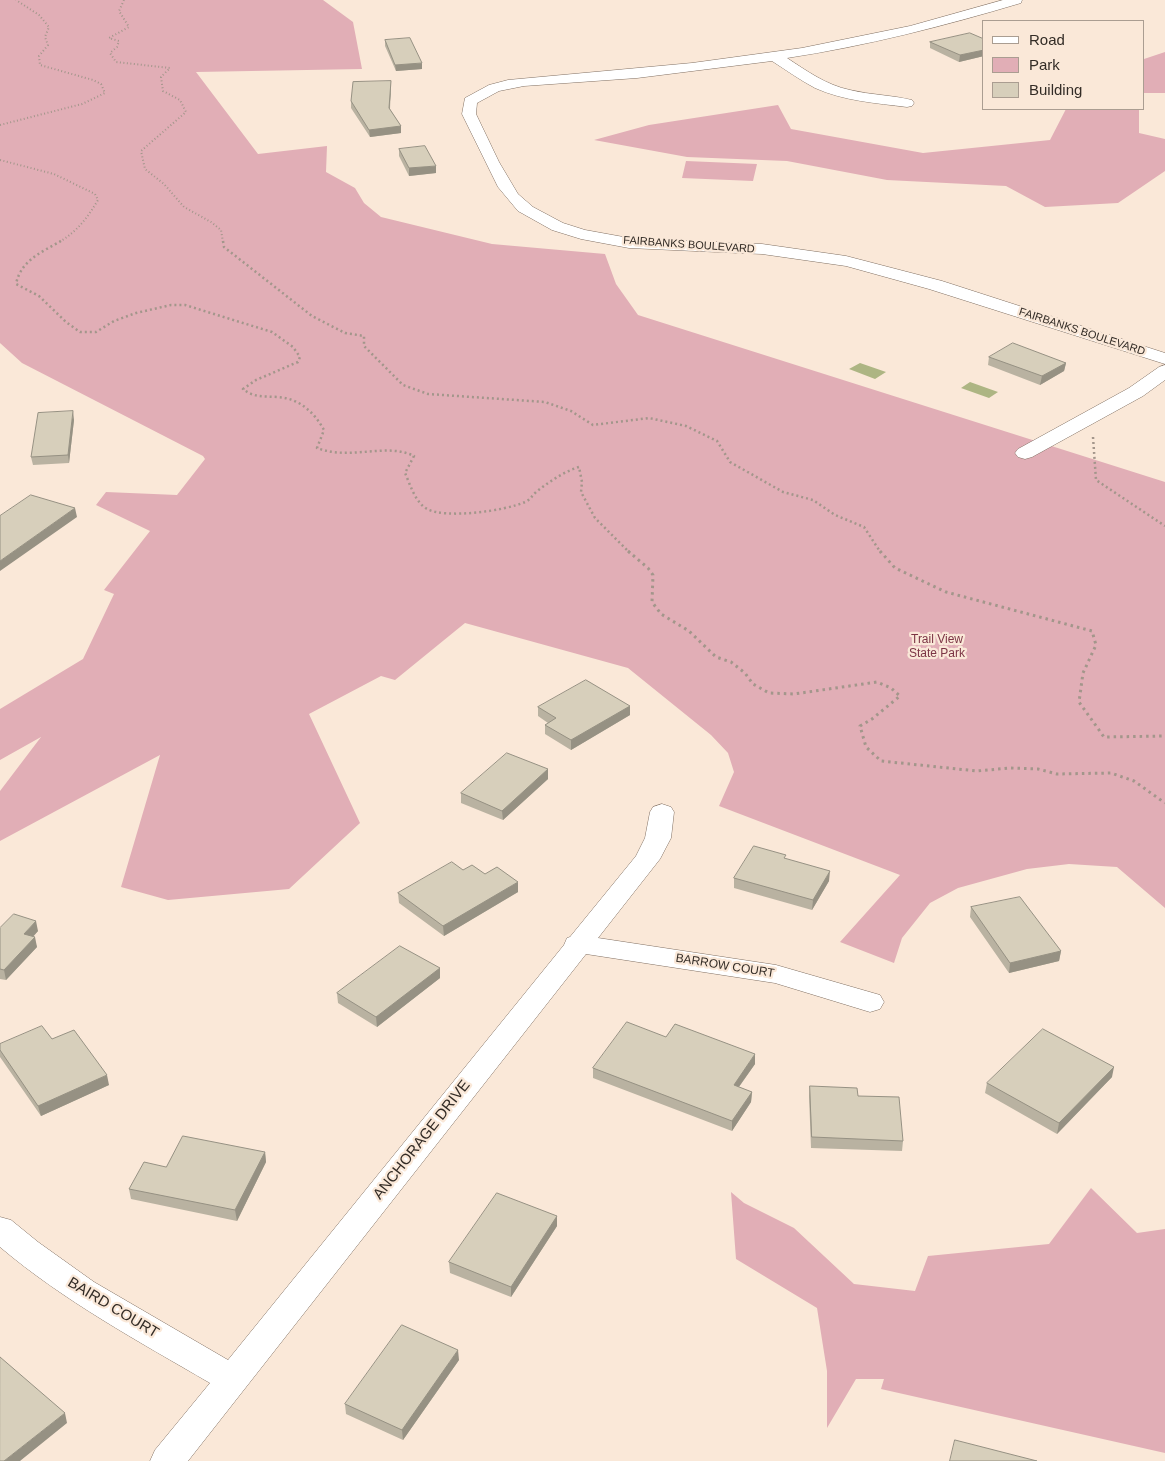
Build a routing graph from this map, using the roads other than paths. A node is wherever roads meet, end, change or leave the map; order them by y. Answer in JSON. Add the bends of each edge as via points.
{"nodes":[{"id":1,"x":1016,"y":0,"type":"edge"},
{"id":2,"x":773,"y":55,"type":"junction"},
{"id":3,"x":907,"y":103,"type":"dead end"},
{"id":4,"x":1165,"y":359,"type":"edge"},
{"id":5,"x":1165,"y":371,"type":"edge"},
{"id":6,"x":1025,"y":453,"type":"dead end"},
{"id":7,"x":662,"y":812,"type":"dead end"},
{"id":8,"x":578,"y":944,"type":"junction"},
{"id":9,"x":870,"y":1002,"type":"dead end"},
{"id":10,"x":0,"y":1229,"type":"edge"},
{"id":11,"x":232,"y":1379,"type":"junction"},
{"id":12,"x":166,"y":1461,"type":"edge"}],
"edges":[{"from":1,"to":2,"type":"street","name":"FAIRBANKS BOULEVARD","via":[[898,32]]},
{"from":2,"to":3,"type":"street","via":[[818,84],[862,96]]},
{"from":2,"to":4,"type":"street","name":"FAIRBANKS BOULEVARD","via":[[494,87],[478,94],[470,102],[469,114],[505,184],[520,205],[560,227],[622,241],[785,251],[873,267]]},
{"from":5,"to":6,"type":"street","via":[[1090,419]]},
{"from":7,"to":8,"type":"street","name":"ANCHORAGE DRIVE","via":[[658,838],[647,859]]},
{"from":8,"to":9,"type":"street","name":"BARROW COURT","via":[[776,974]]},
{"from":8,"to":11,"type":"street","name":"ANCHORAGE DRIVE"},
{"from":10,"to":11,"type":"street","name":"BAIRD COURT","via":[[85,1293]]},
{"from":11,"to":12,"type":"street","name":"ANCHORAGE DRIVE"}]}
